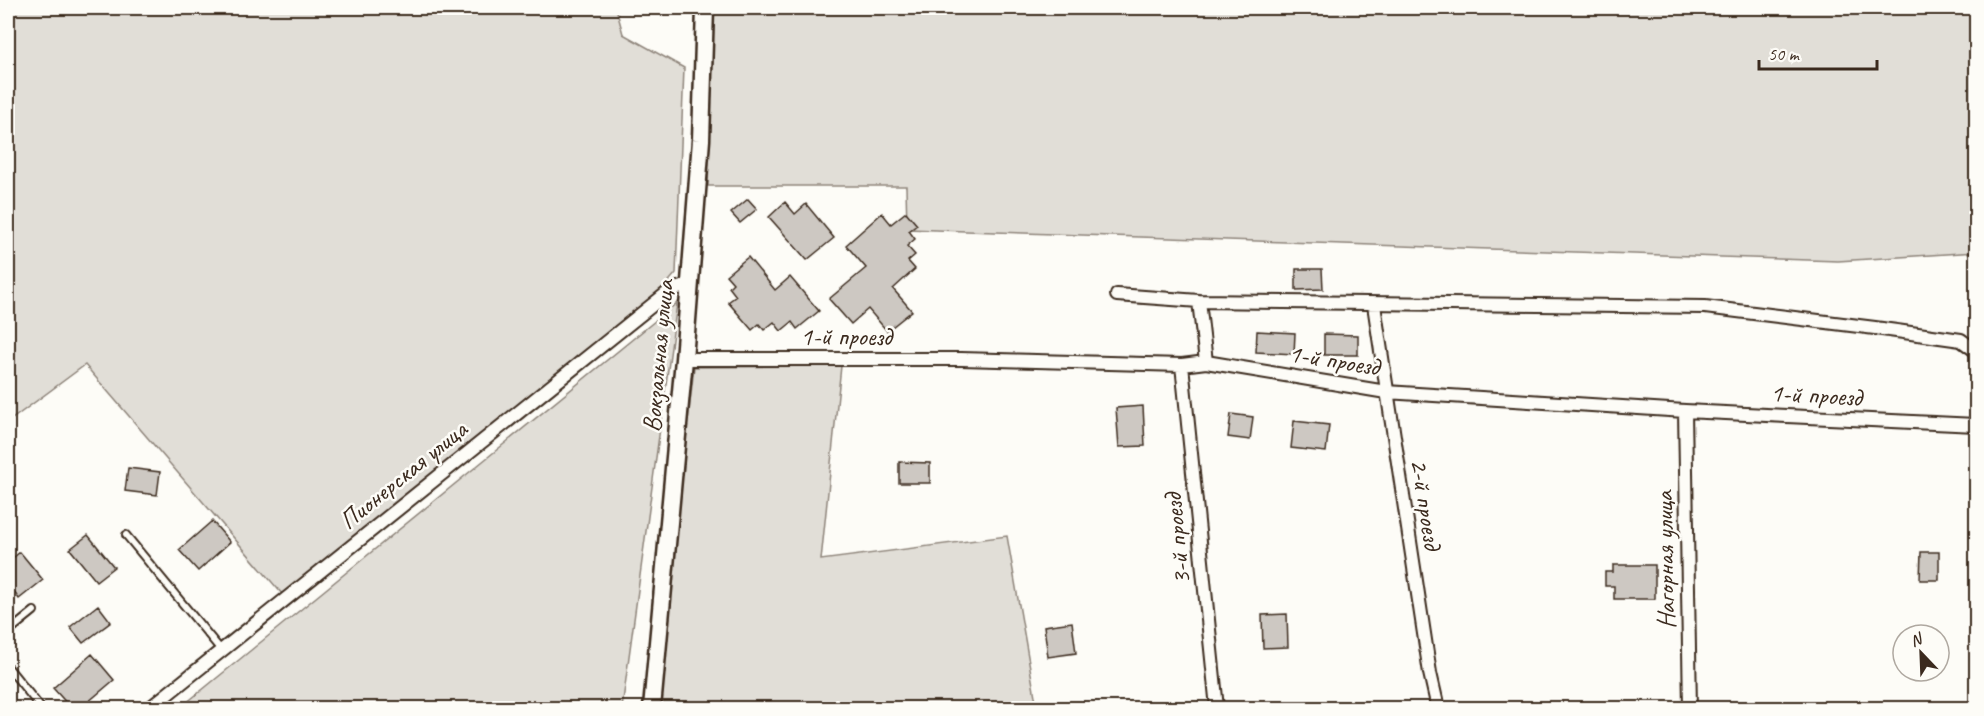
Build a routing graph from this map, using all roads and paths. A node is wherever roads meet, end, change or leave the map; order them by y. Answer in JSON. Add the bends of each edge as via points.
{"nodes":[{"id":1,"x":705,"y":8,"type":"edge"},
{"id":2,"x":689,"y":285,"type":"junction"},
{"id":3,"x":1118,"y":295,"type":"dead end"},
{"id":4,"x":1199,"y":301,"type":"junction"},
{"id":5,"x":1374,"y":305,"type":"junction"},
{"id":6,"x":1977,"y":351,"type":"edge"},
{"id":7,"x":684,"y":359,"type":"junction"},
{"id":8,"x":1206,"y":362,"type":"junction"},
{"id":9,"x":1182,"y":365,"type":"junction"},
{"id":10,"x":1386,"y":392,"type":"junction"},
{"id":11,"x":1685,"y":411,"type":"junction"},
{"id":12,"x":1977,"y":425,"type":"edge"},
{"id":13,"x":126,"y":535,"type":"dead end"},
{"id":14,"x":34,"y":611,"type":"dead end"},
{"id":15,"x":8,"y":632,"type":"edge"},
{"id":16,"x":221,"y":650,"type":"junction"},
{"id":17,"x":8,"y":667,"type":"edge"},
{"id":18,"x":41,"y":708,"type":"edge"},
{"id":19,"x":150,"y":708,"type":"edge"},
{"id":20,"x":652,"y":708,"type":"edge"},
{"id":21,"x":1217,"y":708,"type":"edge"},
{"id":22,"x":1438,"y":708,"type":"edge"},
{"id":23,"x":1690,"y":708,"type":"edge"}],
"edges":[{"from":1,"to":2,"type":"street","name":"Вокзальная улица","via":[[701,140]]},
{"from":2,"to":7,"type":"street","name":"Вокзальная улица"},
{"from":2,"to":16,"type":"street","name":"Пионерская улица","via":[[670,290]]},
{"from":3,"to":4,"type":"street"},
{"from":4,"to":5,"type":"street"},
{"from":4,"to":8,"type":"street"},
{"from":5,"to":6,"type":"street","via":[[1705,307],[1962,340]]},
{"from":5,"to":10,"type":"street","name":"2-й проезд"},
{"from":7,"to":9,"type":"street","name":"1-й проезд","via":[[961,359]]},
{"from":7,"to":20,"type":"street","name":"Вокзальная улица"},
{"from":8,"to":9,"type":"street","name":"1-й проезд"},
{"from":8,"to":10,"type":"street","name":"1-й проезд"},
{"from":9,"to":21,"type":"street","name":"3-й проезд"},
{"from":10,"to":11,"type":"street","name":"1-й проезд"},
{"from":10,"to":22,"type":"street","name":"2-й проезд"},
{"from":11,"to":12,"type":"street","name":"1-й проезд"},
{"from":11,"to":23,"type":"street","name":"Нагорная улица"},
{"from":13,"to":16,"type":"lane"},
{"from":14,"to":15,"type":"lane"},
{"from":16,"to":19,"type":"street","name":"Пионерская улица"},
{"from":17,"to":18,"type":"lane"}]}
